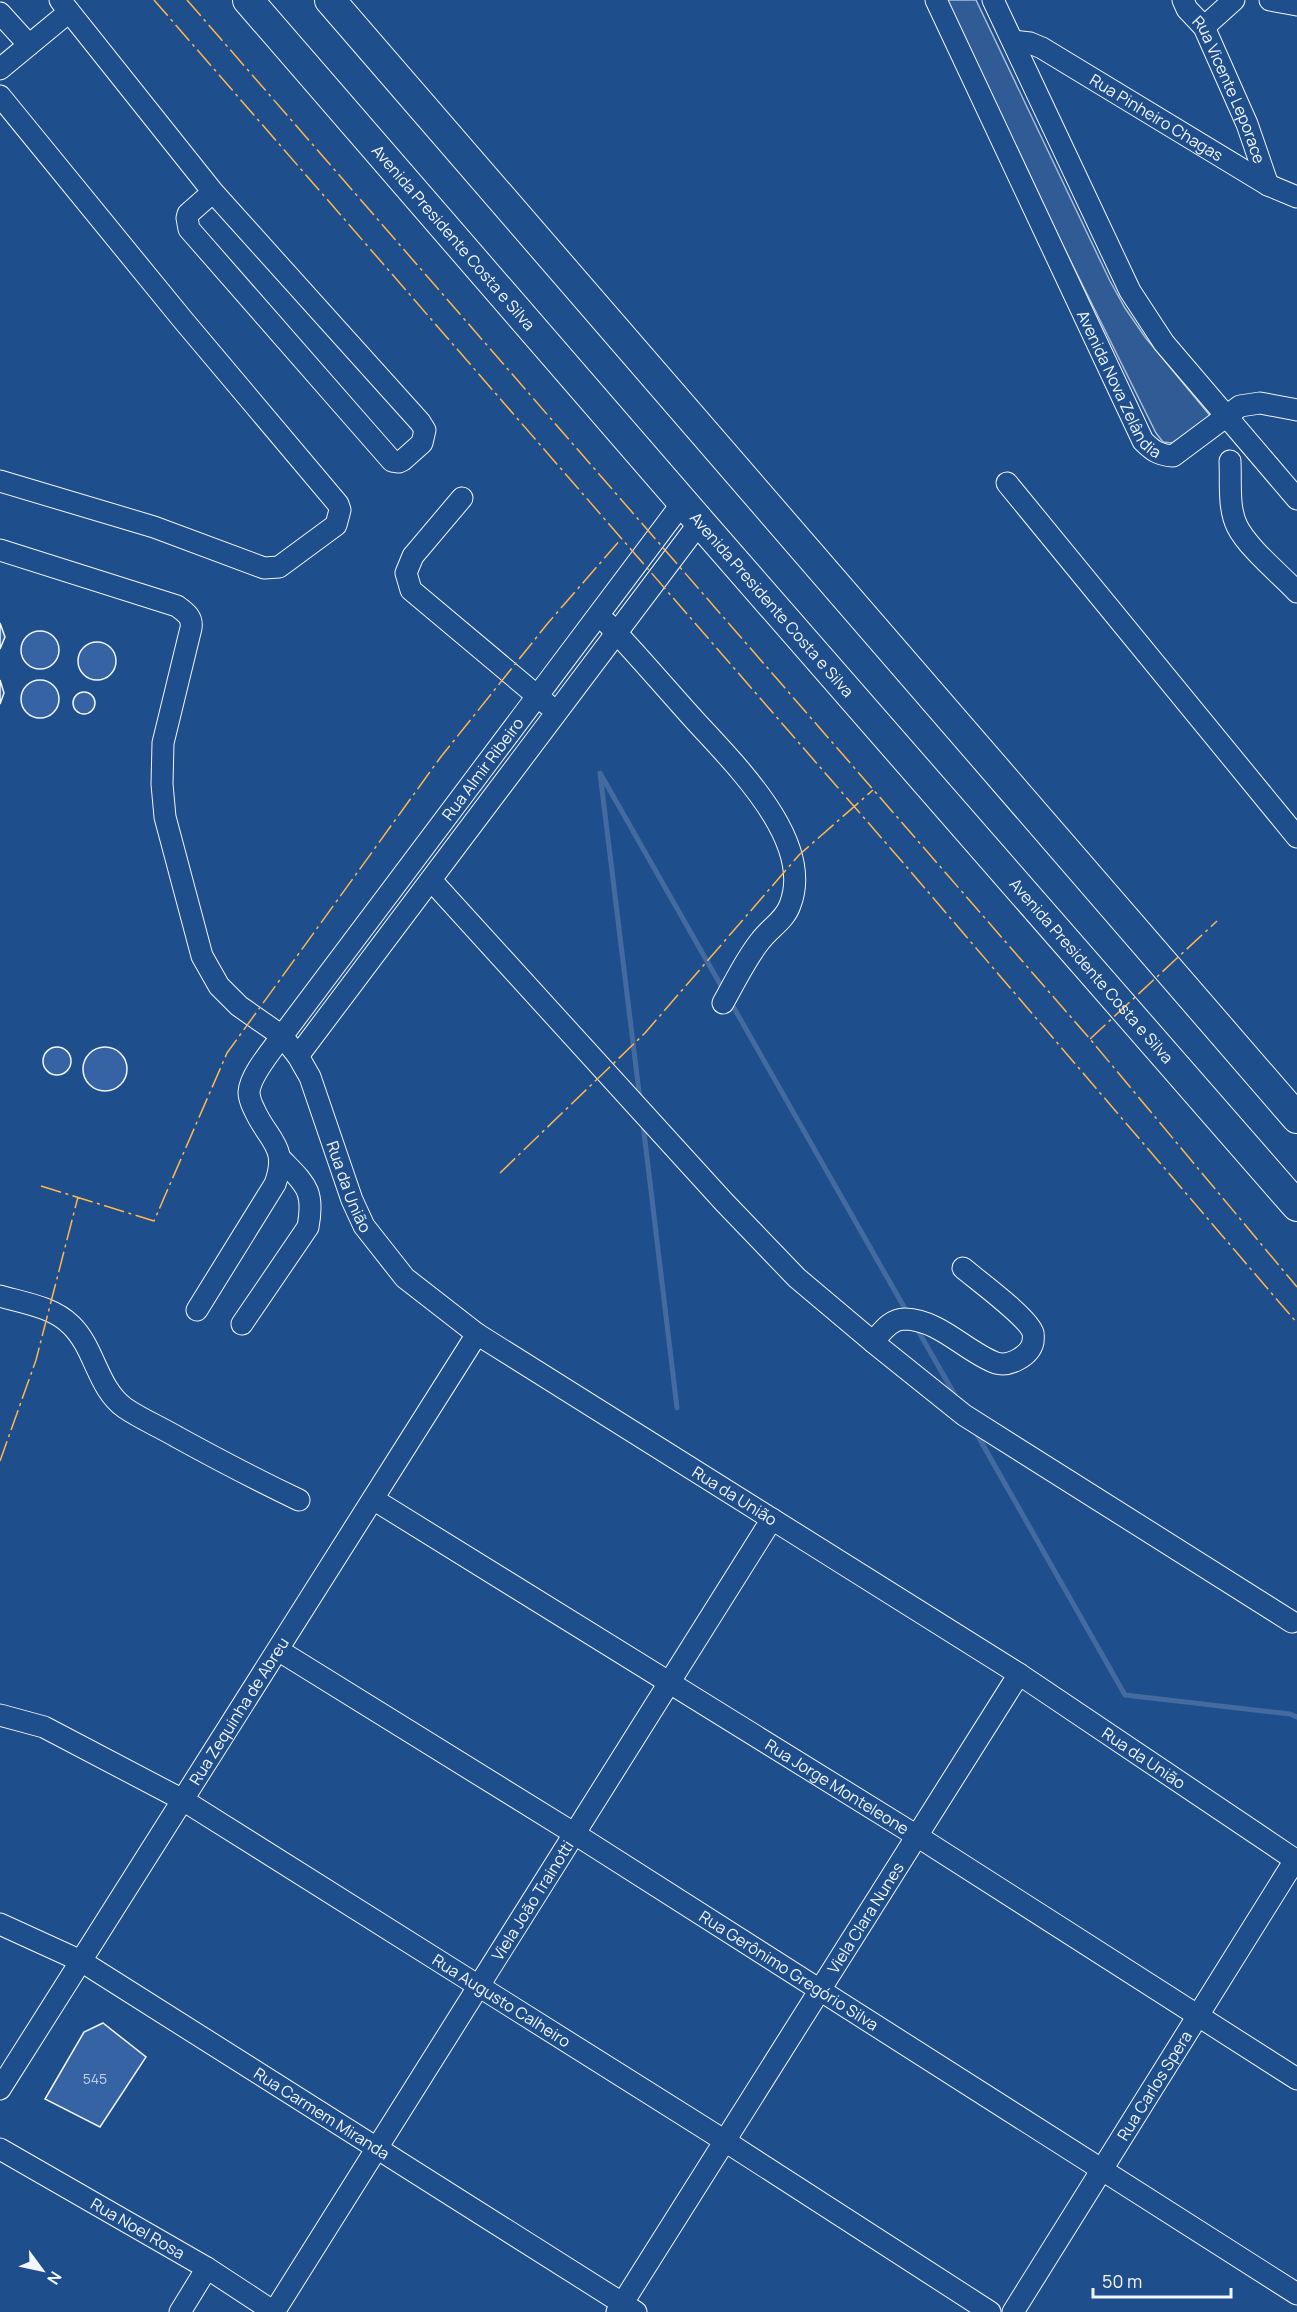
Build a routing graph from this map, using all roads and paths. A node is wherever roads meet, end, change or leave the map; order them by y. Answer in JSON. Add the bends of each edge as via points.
{"nodes":[{"id":1,"x":248,"y":0,"type":"edge"},
{"id":2,"x":330,"y":0,"type":"edge"},
{"id":3,"x":936,"y":0,"type":"edge"},
{"id":4,"x":993,"y":0,"type":"edge"},
{"id":5,"x":1183,"y":0,"type":"edge"},
{"id":6,"x":1234,"y":0,"type":"edge"},
{"id":7,"x":1269,"y":0,"type":"edge"},
{"id":8,"x":1297,"y":5,"type":"edge"},
{"id":9,"x":64,"y":6,"type":"edge"},
{"id":10,"x":0,"y":13,"type":"edge"},
{"id":11,"x":1204,"y":27,"type":"junction"},
{"id":12,"x":1013,"y":41,"type":"junction"},
{"id":13,"x":29,"y":45,"type":"junction"},
{"id":14,"x":0,"y":69,"type":"edge"},
{"id":15,"x":0,"y":96,"type":"edge"},
{"id":16,"x":1268,"y":185,"type":"junction"},
{"id":17,"x":213,"y":192,"type":"junction"},
{"id":18,"x":1297,"y":197,"type":"edge"},
{"id":19,"x":1297,"y":410,"type":"edge"},
{"id":20,"x":1226,"y":416,"type":"junction"},
{"id":21,"x":1230,"y":461,"type":"dead end"},
{"id":22,"x":0,"y":481,"type":"edge"},
{"id":23,"x":1007,"y":483,"type":"dead end"},
{"id":24,"x":462,"y":498,"type":"dead end"},
{"id":25,"x":1297,"y":499,"type":"edge"},
{"id":26,"x":691,"y":512,"type":"junction"},
{"id":27,"x":0,"y":550,"type":"edge"},
{"id":28,"x":1297,"y":592,"type":"edge"},
{"id":29,"x":599,"y":614,"type":"junction"},
{"id":30,"x":616,"y":632,"type":"junction"},
{"id":31,"x":537,"y":696,"type":"junction"},
{"id":32,"x":557,"y":712,"type":"junction"},
{"id":33,"x":1297,"y":837,"type":"edge"},
{"id":34,"x":431,"y":880,"type":"junction"},
{"id":35,"x":723,"y":1003,"type":"dead end"},
{"id":36,"x":282,"y":1036,"type":"junction"},
{"id":37,"x":298,"y":1056,"type":"junction"},
{"id":38,"x":1297,"y":1118,"type":"edge"},
{"id":39,"x":281,"y":1159,"type":"junction"},
{"id":40,"x":1297,"y":1206,"type":"edge"},
{"id":41,"x":963,"y":1268,"type":"dead end"},
{"id":42,"x":0,"y":1296,"type":"edge"},
{"id":43,"x":196,"y":1310,"type":"dead end"},
{"id":44,"x":242,"y":1324,"type":"dead end"},
{"id":45,"x":477,"y":1334,"type":"junction"},
{"id":46,"x":873,"y":1342,"type":"junction"},
{"id":47,"x":373,"y":1499,"type":"junction"},
{"id":48,"x":298,"y":1500,"type":"dead end"},
{"id":49,"x":772,"y":1519,"type":"junction"},
{"id":50,"x":1293,"y":1622,"type":"dead end"},
{"id":51,"x":278,"y":1650,"type":"junction"},
{"id":52,"x":1019,"y":1674,"type":"junction"},
{"id":53,"x":669,"y":1683,"type":"junction"},
{"id":54,"x":0,"y":1714,"type":"edge"},
{"id":55,"x":183,"y":1800,"type":"junction"},
{"id":56,"x":574,"y":1834,"type":"junction"},
{"id":57,"x":917,"y":1836,"type":"junction"},
{"id":58,"x":1296,"y":1861,"type":"edge"},
{"id":59,"x":0,"y":1924,"type":"edge"},
{"id":60,"x":81,"y":1961,"type":"junction"},
{"id":61,"x":478,"y":1987,"type":"junction"},
{"id":62,"x":820,"y":1990,"type":"junction"},
{"id":63,"x":1198,"y":2015,"type":"junction"},
{"id":64,"x":1297,"y":2079,"type":"edge"},
{"id":65,"x":0,"y":2089,"type":"edge"},
{"id":66,"x":725,"y":2141,"type":"junction"},
{"id":67,"x":378,"y":2148,"type":"junction"},
{"id":68,"x":0,"y":2149,"type":"edge"},
{"id":69,"x":1102,"y":2169,"type":"junction"},
{"id":70,"x":207,"y":2268,"type":"junction"},
{"id":71,"x":1297,"y":2294,"type":"edge"},
{"id":72,"x":625,"y":2309,"type":"edge"},
{"id":73,"x":180,"y":2312,"type":"edge"},
{"id":74,"x":274,"y":2312,"type":"edge"},
{"id":75,"x":990,"y":2312,"type":"edge"},
{"id":76,"x":1013,"y":2312,"type":"edge"}],
"edges":[{"from":1,"to":26,"type":"highway","name":"Avenida Presidente Costa e Silva"},
{"from":2,"to":38,"type":"highway"},
{"from":3,"to":20,"type":"street","name":"Avenida Nova Zelândia","via":[[1143,441],[1152,451],[1173,456]]},
{"from":4,"to":12,"type":"street"},
{"from":5,"to":11,"type":"street","name":"Rua Vicente Leporace"},
{"from":6,"to":11,"type":"street"},
{"from":7,"to":8,"type":"street"},
{"from":9,"to":13,"type":"street"},
{"from":9,"to":17,"type":"street"},
{"from":10,"to":13,"type":"street"},
{"from":11,"to":16,"type":"street","name":"Rua Vicente Leporace","via":[[1247,124]]},
{"from":12,"to":16,"type":"street","name":"Rua Pinheiro Chagas","via":[[1042,48]]},
{"from":12,"to":20,"type":"street","via":[[1130,291],[1164,343]]},
{"from":13,"to":14,"type":"street"},
{"from":15,"to":22,"type":"street","via":[[339,504],[340,510],[336,525],[279,567],[264,568],[154,527]]},
{"from":16,"to":18,"type":"street","name":"Rua Pinheiro Chagas"},
{"from":17,"to":17,"type":"street","via":[[420,422],[425,430],[422,443],[403,460],[392,461],[189,229],[188,214]]},
{"from":19,"to":20,"type":"street","via":[[1250,403]]},
{"from":20,"to":25,"type":"street"},
{"from":21,"to":28,"type":"street","via":[[1236,524]]},
{"from":23,"to":33,"type":"street"},
{"from":24,"to":31,"type":"street","via":[[413,556],[406,573],[411,590]]},
{"from":26,"to":29,"type":"street","name":"Rua Almir Ribeiro"},
{"from":26,"to":30,"type":"street","name":"Rua Almir Ribeiro"},
{"from":26,"to":40,"type":"highway","name":"Avenida Presidente Costa e Silva"},
{"from":27,"to":36,"type":"street","name":"Rua da União","via":[[177,606],[192,622],[162,743],[165,817],[202,956],[219,986],[239,1006]]},
{"from":29,"to":30,"type":"street"},
{"from":29,"to":31,"type":"street","name":"Rua Almir Ribeiro"},
{"from":30,"to":32,"type":"street","name":"Rua Almir Ribeiro"},
{"from":30,"to":35,"type":"street","via":[[757,791],[788,845],[794,867],[790,906],[760,940]]},
{"from":31,"to":32,"type":"street"},
{"from":31,"to":36,"type":"street","name":"Rua Almir Ribeiro"},
{"from":32,"to":34,"type":"street","name":"Rua Almir Ribeiro"},
{"from":34,"to":37,"type":"street","name":"Rua Almir Ribeiro"},
{"from":34,"to":46,"type":"street","via":[[724,1202],[798,1278]]},
{"from":36,"to":37,"type":"street","name":"Rua da União"},
{"from":36,"to":39,"type":"street","name":"Rua Almir Ribeiro","via":[[249,1090],[261,1125]]},
{"from":37,"to":45,"type":"street","name":"Rua da União","via":[[310,1077],[364,1226],[405,1278]]},
{"from":39,"to":43,"type":"street","via":[[275,1184]]},
{"from":39,"to":44,"type":"street","via":[[308,1190],[312,1208],[309,1227]]},
{"from":41,"to":46,"type":"street","via":[[1026,1321],[1034,1334],[1032,1346],[1021,1358],[998,1364],[941,1331],[906,1319],[896,1320]]},
{"from":42,"to":48,"type":"street","via":[[41,1308],[73,1326],[106,1388],[125,1408]]},
{"from":45,"to":47,"type":"street","name":"Rua Zequinha de Abreu"},
{"from":45,"to":49,"type":"street","name":"Rua da União"},
{"from":46,"to":50,"type":"street","via":[[964,1415]]},
{"from":47,"to":51,"type":"street","name":"Rua Zequinha de Abreu"},
{"from":47,"to":53,"type":"street","name":"Rua Jorge Monteleone"},
{"from":49,"to":52,"type":"street","name":"Rua da União"},
{"from":49,"to":53,"type":"street","name":"Viela João Trainotti"},
{"from":51,"to":55,"type":"street","name":"Rua Zequinha de Abreu"},
{"from":51,"to":56,"type":"street","name":"Rua Gerônimo Gregório Silva"},
{"from":52,"to":57,"type":"street","name":"Viela Clara Nunes"},
{"from":52,"to":58,"type":"street","name":"Rua da União"},
{"from":53,"to":56,"type":"street","name":"Viela João Trainotti"},
{"from":53,"to":57,"type":"street","name":"Rua Jorge Monteleone"},
{"from":54,"to":55,"type":"street","name":"Rua Augusto Calheiro","via":[[44,1726]]},
{"from":55,"to":60,"type":"street","name":"Rua Zequinha de Abreu"},
{"from":55,"to":61,"type":"street","name":"Rua Augusto Calheiro"},
{"from":56,"to":61,"type":"street","name":"Viela João Trainotti"},
{"from":56,"to":62,"type":"street","name":"Rua Gerônimo Gregório Silva"},
{"from":57,"to":62,"type":"street","name":"Viela Clara Nunes"},
{"from":57,"to":63,"type":"street","name":"Rua Jorge Monteleone"},
{"from":58,"to":63,"type":"street","name":"Rua Carlos Spera"},
{"from":59,"to":60,"type":"street","name":"Rua Carmem Miranda"},
{"from":60,"to":65,"type":"street","name":"Rua Zequinha de Abreu"},
{"from":60,"to":67,"type":"street","name":"Rua Carmem Miranda"},
{"from":61,"to":66,"type":"street","name":"Rua Augusto Calheiro"},
{"from":61,"to":67,"type":"street","name":"Viela João Trainotti"},
{"from":62,"to":66,"type":"street","name":"Viela Clara Nunes"},
{"from":62,"to":69,"type":"street","name":"Rua Gerônimo Gregório Silva"},
{"from":63,"to":64,"type":"street","name":"Rua Jorge Monteleone"},
{"from":63,"to":69,"type":"street","name":"Rua Carlos Spera"},
{"from":66,"to":72,"type":"street","name":"Viela Clara Nunes"},
{"from":66,"to":75,"type":"street","name":"Rua Augusto Calheiro"},
{"from":67,"to":72,"type":"street","name":"Rua Carmem Miranda"},
{"from":67,"to":74,"type":"street","name":"Viela João Trainotti"},
{"from":68,"to":70,"type":"street","name":"Rua Noel Rosa"},
{"from":69,"to":71,"type":"street","name":"Rua Gerônimo Gregório Silva"},
{"from":69,"to":76,"type":"street","name":"Rua Carlos Spera"},
{"from":70,"to":73,"type":"street"},
{"from":70,"to":74,"type":"street","name":"Rua Noel Rosa"}]}
